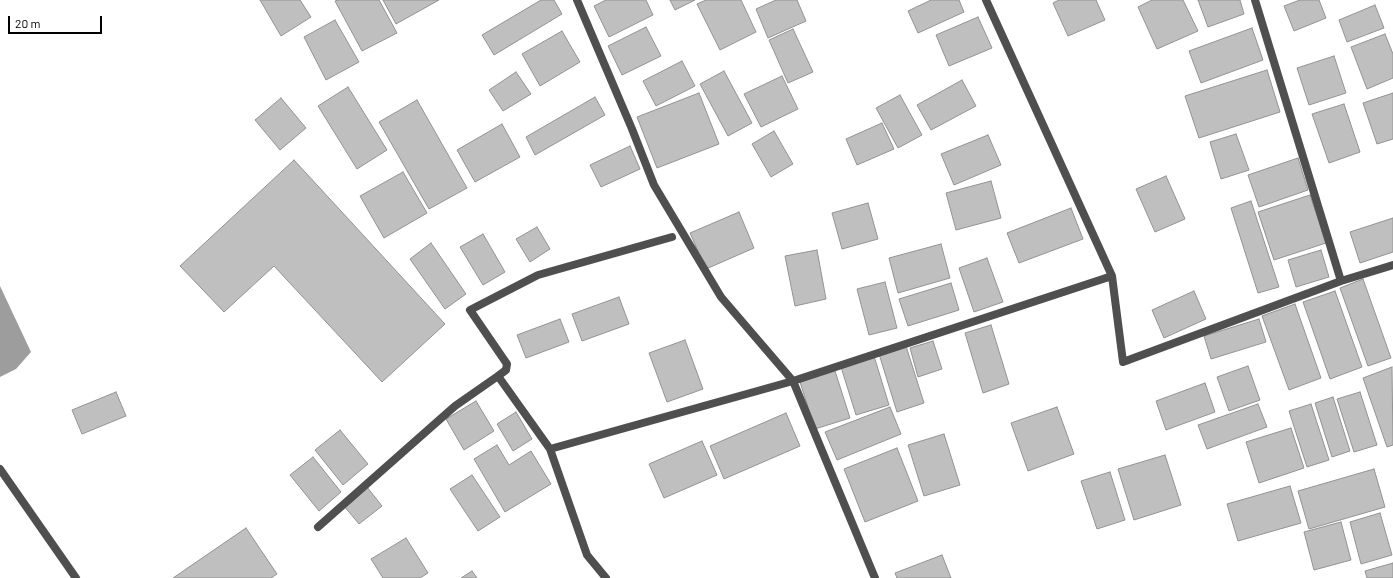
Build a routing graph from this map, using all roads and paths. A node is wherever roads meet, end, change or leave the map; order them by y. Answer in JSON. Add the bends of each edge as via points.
{"nodes":[{"id":1,"x":577,"y":0,"type":"edge"},
{"id":2,"x":986,"y":0,"type":"edge"},
{"id":3,"x":1255,"y":0,"type":"edge"},
{"id":4,"x":672,"y":237,"type":"dead end"},
{"id":5,"x":1393,"y":265,"type":"edge"},
{"id":6,"x":1112,"y":276,"type":"junction"},
{"id":7,"x":1341,"y":281,"type":"junction"},
{"id":8,"x":498,"y":376,"type":"junction"},
{"id":9,"x":792,"y":381,"type":"junction"},
{"id":10,"x":550,"y":449,"type":"junction"},
{"id":11,"x":0,"y":469,"type":"edge"},
{"id":12,"x":318,"y":527,"type":"dead end"},
{"id":13,"x":76,"y":578,"type":"edge"},
{"id":14,"x":606,"y":578,"type":"edge"},
{"id":15,"x":875,"y":578,"type":"edge"}],
"edges":[{"from":1,"to":9,"type":"street","via":[[654,185],[721,297]]},
{"from":2,"to":6,"type":"street"},
{"from":3,"to":7,"type":"street"},
{"from":4,"to":8,"type":"street","via":[[538,275],[470,310],[507,364],[506,370]]},
{"from":5,"to":7,"type":"street"},
{"from":6,"to":7,"type":"street","via":[[1123,362]]},
{"from":6,"to":9,"type":"street"},
{"from":8,"to":10,"type":"street"},
{"from":8,"to":12,"type":"street","via":[[454,406]]},
{"from":9,"to":10,"type":"street"},
{"from":9,"to":15,"type":"street"},
{"from":10,"to":14,"type":"street","via":[[587,555]]},
{"from":11,"to":13,"type":"street"}]}
